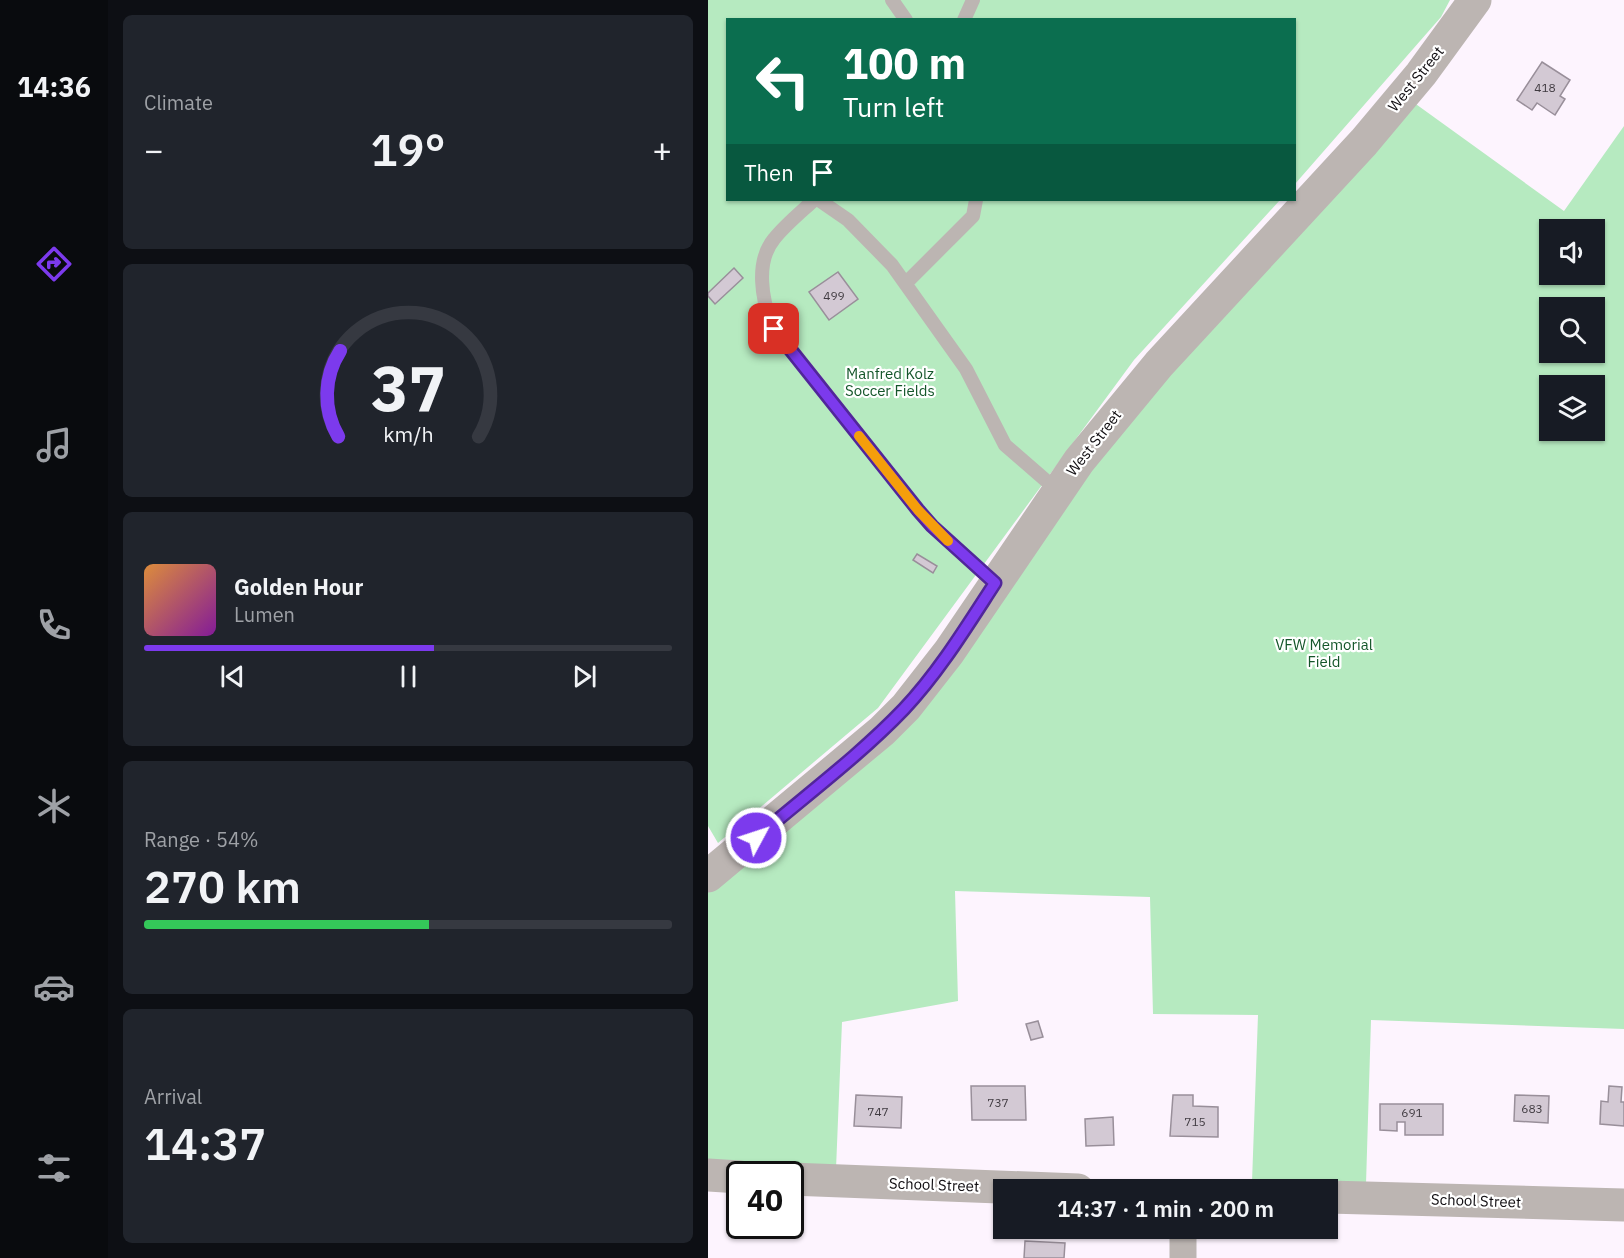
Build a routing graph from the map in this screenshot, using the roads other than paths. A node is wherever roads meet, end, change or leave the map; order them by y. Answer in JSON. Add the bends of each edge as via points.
{"nodes":[{"id":1,"x":892,"y":0,"type":"edge"},
{"id":2,"x":973,"y":0,"type":"edge"},
{"id":3,"x":1475,"y":0,"type":"edge"},
{"id":4,"x":905,"y":18,"type":"edge"},
{"id":5,"x":965,"y":18,"type":"edge"},
{"id":6,"x":815,"y":201,"type":"edge"},
{"id":7,"x":818,"y":201,"type":"edge"},
{"id":8,"x":976,"y":201,"type":"edge"},
{"id":9,"x":906,"y":284,"type":"junction"},
{"id":10,"x":1058,"y":491,"type":"junction"},
{"id":11,"x":995,"y":583,"type":"junction"},
{"id":12,"x":708,"y":876,"type":"edge"},
{"id":13,"x":708,"y":1175,"type":"edge"},
{"id":14,"x":726,"y":1176,"type":"edge"},
{"id":15,"x":804,"y":1180,"type":"edge"},
{"id":16,"x":993,"y":1187,"type":"edge"},
{"id":17,"x":1338,"y":1197,"type":"edge"},
{"id":18,"x":1624,"y":1205,"type":"edge"},
{"id":19,"x":1183,"y":1239,"type":"edge"},
{"id":20,"x":1183,"y":1258,"type":"edge"}],
"edges":[{"from":1,"to":4,"type":"lane"},
{"from":2,"to":5,"type":"lane"},
{"from":3,"to":10,"type":"street","name":"West Street","via":[[1415,82],[1159,364]]},
{"from":6,"to":11,"type":"lane","via":[[775,237],[764,259],[764,299],[772,325],[918,510]]},
{"from":7,"to":9,"type":"lane","via":[[842,215],[872,242]]},
{"from":8,"to":9,"type":"lane","via":[[974,216]]},
{"from":9,"to":10,"type":"lane","via":[[966,369],[1005,445]]},
{"from":10,"to":11,"type":"street","name":"West Street"},
{"from":11,"to":12,"type":"street","name":"West Street","via":[[906,707]]},
{"from":13,"to":14,"type":"street"},
{"from":15,"to":16,"type":"street","name":"School Street"},
{"from":17,"to":18,"type":"street","name":"School Street"},
{"from":19,"to":20,"type":"street"}]}
